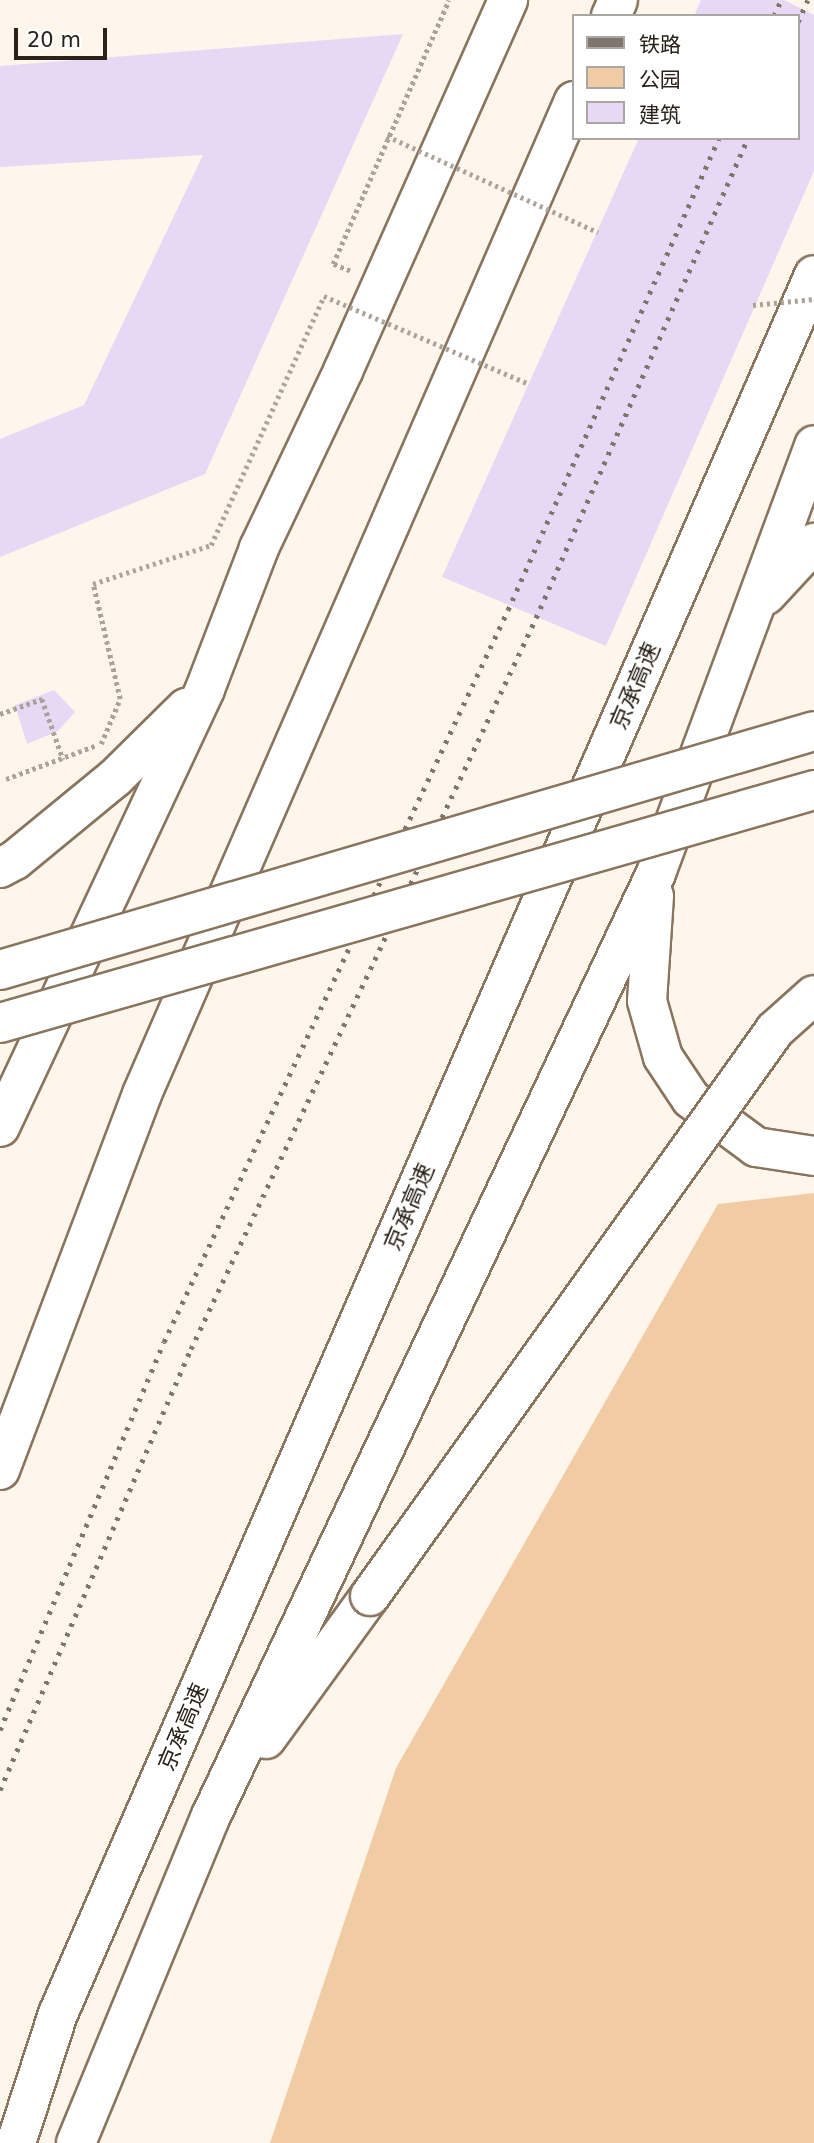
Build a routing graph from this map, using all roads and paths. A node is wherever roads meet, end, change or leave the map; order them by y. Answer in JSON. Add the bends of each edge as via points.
{"nodes":[{"id":1,"x":449,"y":0,"type":"edge"},
{"id":2,"x":508,"y":0,"type":"edge"},
{"id":3,"x":572,"y":106,"type":"edge"},
{"id":4,"x":387,"y":136,"type":"junction"},
{"id":5,"x":598,"y":232,"type":"dead end"},
{"id":6,"x":333,"y":264,"type":"dead end"},
{"id":7,"x":814,"y":275,"type":"edge"},
{"id":8,"x":814,"y":299,"type":"edge"},
{"id":9,"x":753,"y":305,"type":"dead end"},
{"id":10,"x":529,"y":384,"type":"dead end"},
{"id":11,"x":814,"y":446,"type":"edge"},
{"id":12,"x":814,"y":543,"type":"edge"},
{"id":13,"x":755,"y":606,"type":"junction"},
{"id":14,"x":205,"y":689,"type":"junction"},
{"id":15,"x":0,"y":714,"type":"edge"},
{"id":16,"x":814,"y":730,"type":"edge"},
{"id":17,"x":63,"y":758,"type":"junction"},
{"id":18,"x":6,"y":779,"type":"dead end"},
{"id":19,"x":814,"y":790,"type":"edge"},
{"id":20,"x":0,"y":868,"type":"edge"},
{"id":21,"x":656,"y":873,"type":"junction"},
{"id":22,"x":0,"y":970,"type":"edge"},
{"id":23,"x":814,"y":995,"type":"edge"},
{"id":24,"x":0,"y":1023,"type":"edge"},
{"id":25,"x":0,"y":1127,"type":"edge"},
{"id":26,"x":814,"y":1156,"type":"edge"},
{"id":27,"x":0,"y":1470,"type":"edge"},
{"id":28,"x":210,"y":1818,"type":"junction"},
{"id":29,"x":16,"y":2143,"type":"edge"},
{"id":30,"x":76,"y":2143,"type":"edge"}],
"edges":[{"from":1,"to":4,"type":"path"},
{"from":2,"to":14,"type":"main road","via":[[259,548]]},
{"from":3,"to":27,"type":"main road","via":[[142,1094]]},
{"from":4,"to":5,"type":"path","bridge":true},
{"from":4,"to":6,"type":"path"},
{"from":7,"to":29,"type":"main road","name":"京承高速","via":[[58,2014]]},
{"from":8,"to":9,"type":"path","bridge":true},
{"from":10,"to":17,"type":"path","bridge":true,"via":[[324,296],[211,545],[93,584],[120,699],[101,744]]},
{"from":11,"to":13,"type":"main road"},
{"from":12,"to":13,"type":"main road"},
{"from":13,"to":21,"type":"main road"},
{"from":14,"to":20,"type":"main road","via":[[115,778]]},
{"from":14,"to":25,"type":"main road"},
{"from":15,"to":17,"type":"path","via":[[42,699]]},
{"from":16,"to":22,"type":"main road","bridge":true},
{"from":17,"to":18,"type":"path"},
{"from":19,"to":24,"type":"main road","bridge":true},
{"from":21,"to":26,"type":"main road","via":[[647,1001],[663,1057],[691,1099],[756,1147]]},
{"from":21,"to":28,"type":"main road"},
{"from":23,"to":28,"type":"main road","bridge":true,"via":[[775,1030]]},
{"from":28,"to":30,"type":"main road"}]}
